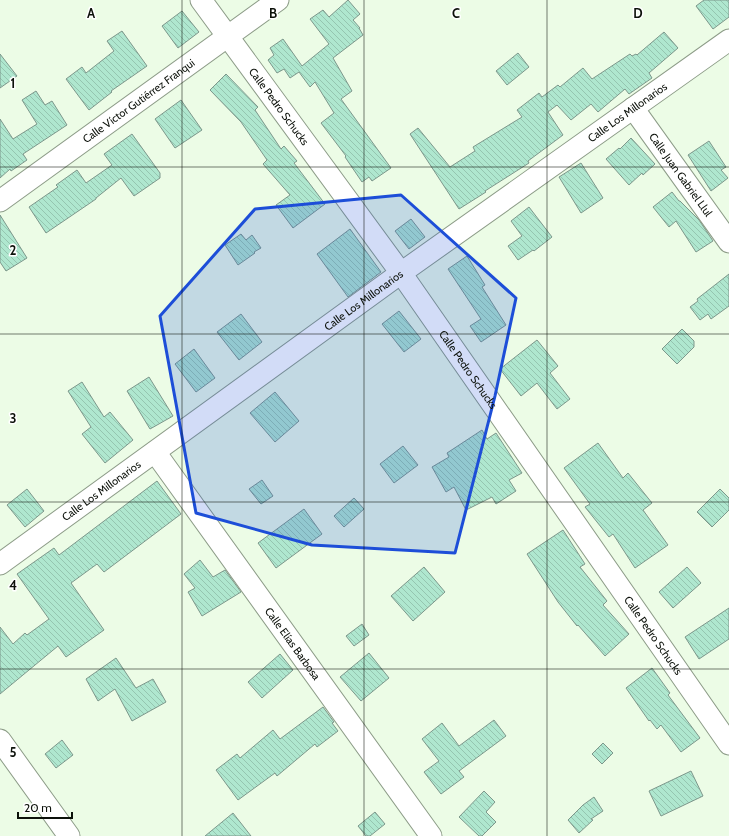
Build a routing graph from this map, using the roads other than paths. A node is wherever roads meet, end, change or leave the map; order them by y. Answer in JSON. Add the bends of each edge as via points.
{"nodes":[{"id":1,"x":200,"y":0,"type":"edge"},
{"id":2,"x":278,"y":0,"type":"edge"},
{"id":3,"x":227,"y":36,"type":"junction"},
{"id":4,"x":729,"y":40,"type":"edge"},
{"id":5,"x":633,"y":108,"type":"junction"},
{"id":6,"x":0,"y":201,"type":"edge"},
{"id":7,"x":729,"y":242,"type":"edge"},
{"id":8,"x":401,"y":273,"type":"junction"},
{"id":9,"x":155,"y":452,"type":"junction"},
{"id":10,"x":0,"y":564,"type":"edge"},
{"id":11,"x":0,"y":740,"type":"edge"},
{"id":12,"x":729,"y":744,"type":"edge"},
{"id":13,"x":69,"y":836,"type":"edge"},
{"id":14,"x":431,"y":836,"type":"edge"}],
"edges":[{"from":1,"to":3,"type":"street","name":"Calle Pedro Schucks"},
{"from":2,"to":3,"type":"street","name":"Calle Víctor Gutiérrez Franqui"},
{"from":3,"to":6,"type":"street","name":"Calle Víctor Gutiérrez Franqui"},
{"from":3,"to":8,"type":"street","name":"Calle Pedro Schucks"},
{"from":4,"to":5,"type":"street","name":"Calle Los Millonarios"},
{"from":5,"to":7,"type":"street","name":"Calle Juan Gabriel Llul"},
{"from":5,"to":8,"type":"street","name":"Calle Los Millonarios"},
{"from":8,"to":9,"type":"street","name":"Calle Los Millonarios"},
{"from":8,"to":12,"type":"street","name":"Calle Pedro Schucks"},
{"from":9,"to":10,"type":"street","name":"Calle Los Millonarios"},
{"from":9,"to":14,"type":"street","name":"Calle Elías Barbosa"},
{"from":11,"to":13,"type":"street"}]}
